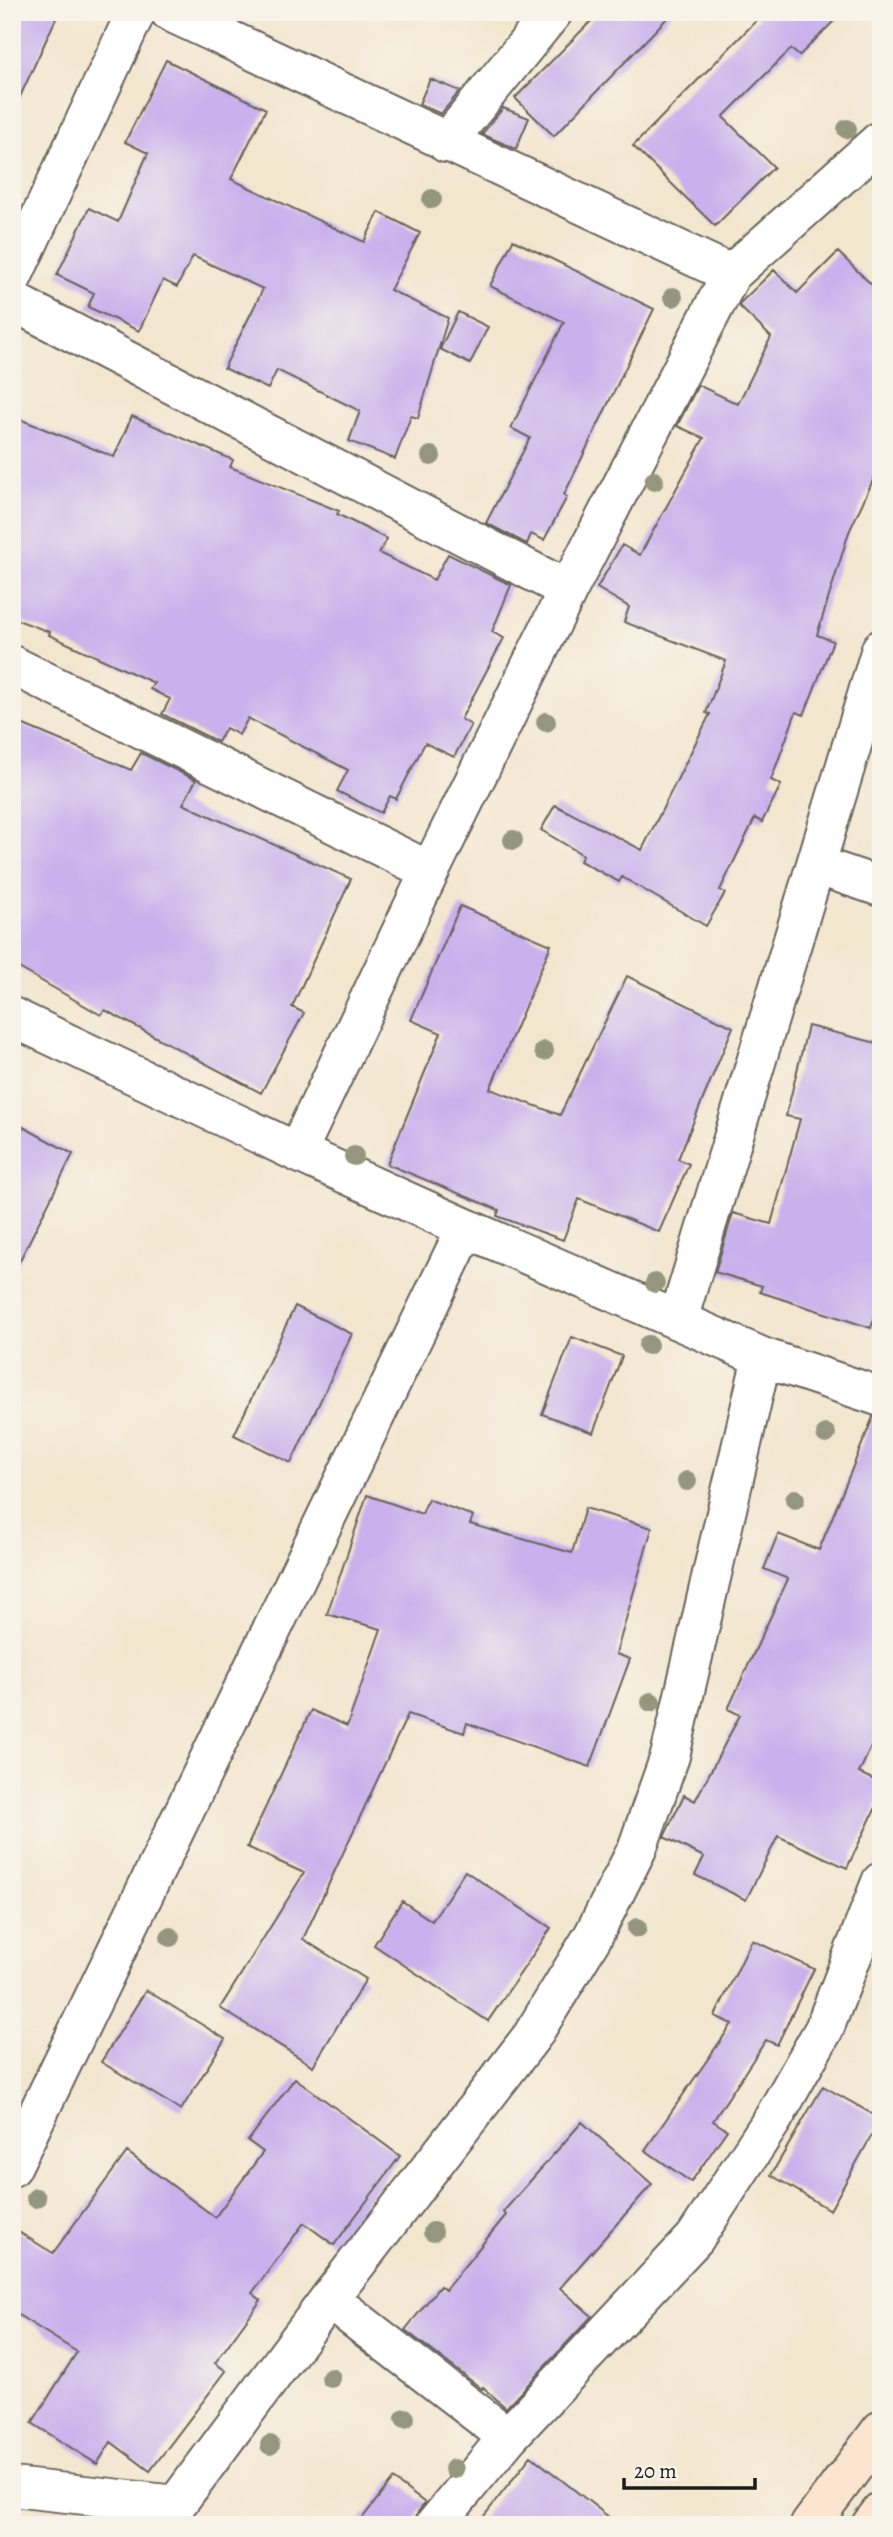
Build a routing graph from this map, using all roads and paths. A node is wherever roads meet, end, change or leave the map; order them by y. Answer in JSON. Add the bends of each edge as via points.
{"nodes":[{"id":1,"x":135,"y":12,"type":"edge"},
{"id":2,"x":170,"y":12,"type":"edge"},
{"id":3,"x":553,"y":12,"type":"edge"},
{"id":4,"x":881,"y":140,"type":"edge"},
{"id":5,"x":446,"y":143,"type":"junction"},
{"id":6,"x":731,"y":274,"type":"junction"},
{"id":7,"x":12,"y":278,"type":"edge"},
{"id":8,"x":12,"y":301,"type":"edge"},
{"id":9,"x":568,"y":590,"type":"junction"},
{"id":10,"x":881,"y":649,"type":"edge"},
{"id":11,"x":12,"y":665,"type":"edge"},
{"id":12,"x":816,"y":865,"type":"junction"},
{"id":13,"x":430,"y":871,"type":"junction"},
{"id":14,"x":881,"y":887,"type":"edge"},
{"id":15,"x":12,"y":1017,"type":"edge"},
{"id":16,"x":297,"y":1152,"type":"junction"},
{"id":17,"x":466,"y":1228,"type":"junction"},
{"id":18,"x":678,"y":1320,"type":"junction"},
{"id":19,"x":762,"y":1357,"type":"junction"},
{"id":20,"x":881,"y":1397,"type":"edge"},
{"id":21,"x":881,"y":1882,"type":"edge"},
{"id":22,"x":12,"y":2167,"type":"edge"},
{"id":23,"x":329,"y":2299,"type":"junction"},
{"id":24,"x":881,"y":2430,"type":"edge"},
{"id":25,"x":508,"y":2437,"type":"junction"},
{"id":26,"x":12,"y":2487,"type":"edge"},
{"id":27,"x":881,"y":2512,"type":"edge"},
{"id":28,"x":169,"y":2515,"type":"edge"},
{"id":29,"x":435,"y":2525,"type":"edge"},
{"id":30,"x":810,"y":2525,"type":"edge"},
{"id":31,"x":871,"y":2525,"type":"edge"}],
"edges":[{"from":1,"to":7,"type":"street"},
{"from":2,"to":5,"type":"street"},
{"from":3,"to":5,"type":"street"},
{"from":4,"to":6,"type":"street"},
{"from":5,"to":6,"type":"street"},
{"from":6,"to":9,"type":"street"},
{"from":8,"to":9,"type":"street"},
{"from":9,"to":13,"type":"street"},
{"from":10,"to":12,"type":"street"},
{"from":11,"to":13,"type":"street"},
{"from":12,"to":14,"type":"street"},
{"from":12,"to":18,"type":"street"},
{"from":13,"to":16,"type":"street"},
{"from":15,"to":16,"type":"street"},
{"from":16,"to":17,"type":"street"},
{"from":17,"to":18,"type":"street"},
{"from":17,"to":22,"type":"street"},
{"from":18,"to":19,"type":"street"},
{"from":19,"to":20,"type":"street"},
{"from":19,"to":23,"type":"street","via":[[670,1756],[637,1849],[593,1936],[532,2036]]},
{"from":21,"to":25,"type":"street","via":[[824,2029],[773,2119],[695,2238]]},
{"from":23,"to":25,"type":"street"},
{"from":23,"to":28,"type":"street"},
{"from":24,"to":30,"type":"main road"},
{"from":25,"to":29,"type":"street"},
{"from":26,"to":28,"type":"street"},
{"from":27,"to":31,"type":"main road"}]}
